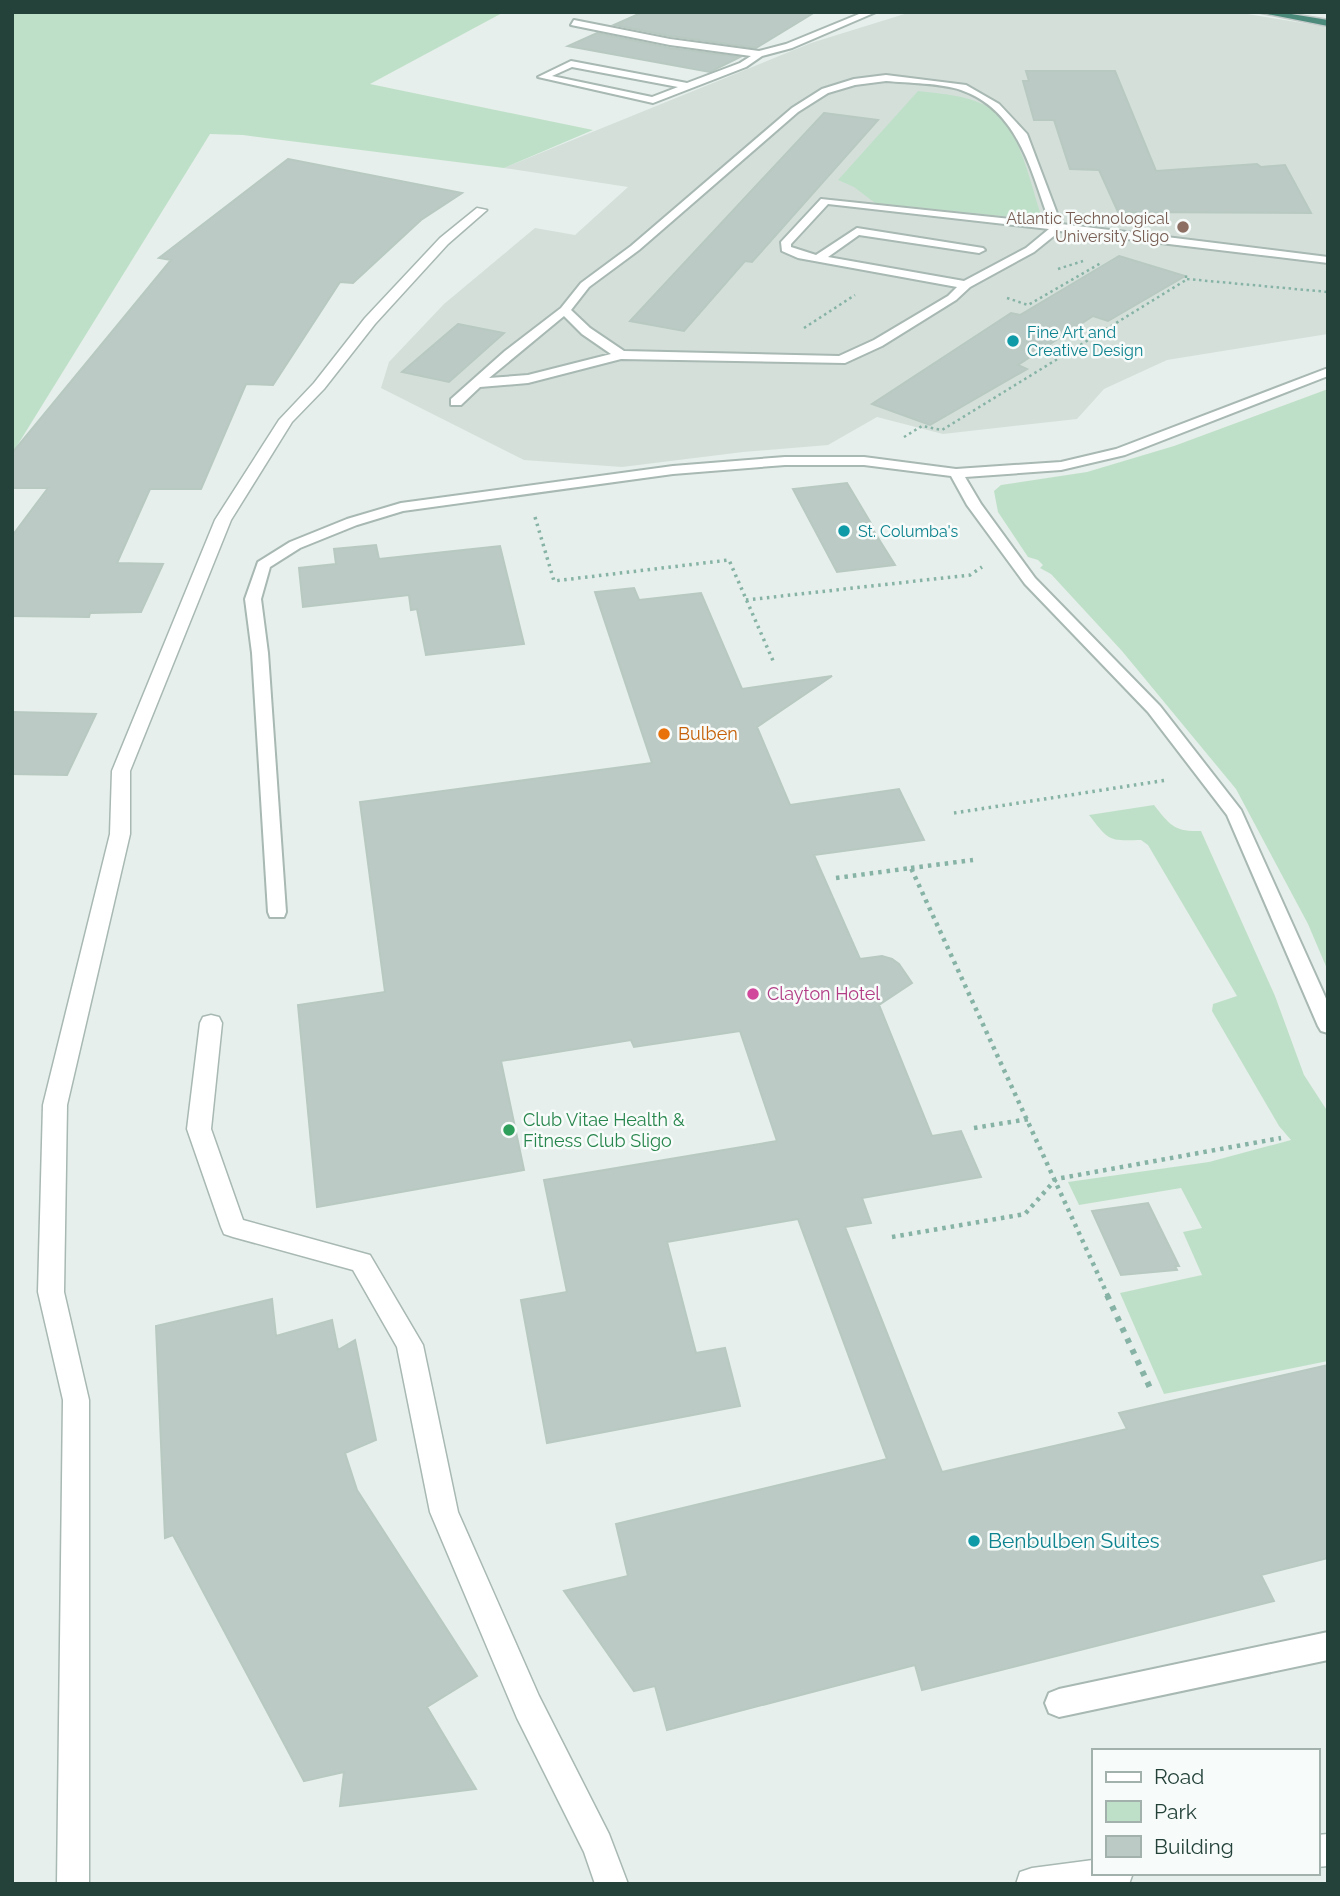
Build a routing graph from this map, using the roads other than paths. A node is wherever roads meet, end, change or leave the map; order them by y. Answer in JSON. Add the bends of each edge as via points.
{"nodes":[{"id":1,"x":872,"y":12,"type":"edge"},
{"id":2,"x":1261,"y":12,"type":"edge"},
{"id":3,"x":574,"y":23,"type":"dead end"},
{"id":4,"x":1328,"y":23,"type":"edge"},
{"id":5,"x":759,"y":54,"type":"junction"},
{"id":6,"x":688,"y":86,"type":"junction"},
{"id":7,"x":481,"y":210,"type":"dead end"},
{"id":8,"x":1058,"y":228,"type":"junction"},
{"id":9,"x":979,"y":250,"type":"dead end"},
{"id":10,"x":818,"y":259,"type":"junction"},
{"id":11,"x":1328,"y":260,"type":"edge"},
{"id":12,"x":966,"y":285,"type":"junction"},
{"id":13,"x":565,"y":310,"type":"junction"},
{"id":14,"x":621,"y":355,"type":"junction"},
{"id":15,"x":1328,"y":372,"type":"edge"},
{"id":16,"x":479,"y":383,"type":"junction"},
{"id":17,"x":456,"y":402,"type":"dead end"},
{"id":18,"x":956,"y":473,"type":"junction"},
{"id":19,"x":277,"y":912,"type":"dead end"},
{"id":20,"x":211,"y":1023,"type":"dead end"},
{"id":21,"x":1328,"y":1026,"type":"edge"},
{"id":22,"x":1328,"y":1646,"type":"edge"},
{"id":23,"x":1059,"y":1703,"type":"dead end"},
{"id":24,"x":1102,"y":1875,"type":"edge"},
{"id":25,"x":73,"y":1884,"type":"edge"},
{"id":26,"x":612,"y":1884,"type":"edge"},
{"id":27,"x":1032,"y":1884,"type":"edge"}],
"edges":[{"from":1,"to":5,"type":"lane"},
{"from":2,"to":4,"type":"highway"},
{"from":3,"to":5,"type":"lane"},
{"from":5,"to":6,"type":"lane"},
{"from":6,"to":6,"type":"lane","via":[[653,100],[543,77],[571,64]]},
{"from":7,"to":25,"type":"street","via":[[444,241],[286,420],[223,520],[121,771],[120,834],[55,1105],[51,1292],[76,1401]]},
{"from":8,"to":10,"type":"lane","via":[[825,201],[785,244],[798,255]]},
{"from":8,"to":11,"type":"lane"},
{"from":8,"to":12,"type":"lane","via":[[1030,250]]},
{"from":8,"to":13,"type":"lane","via":[[1022,134],[996,106],[963,87],[886,78],[854,82],[825,91],[795,110],[635,248],[585,285]]},
{"from":9,"to":10,"type":"lane","via":[[857,231]]},
{"from":10,"to":12,"type":"lane"},
{"from":12,"to":14,"type":"lane","via":[[878,343],[841,360]]},
{"from":13,"to":14,"type":"lane"},
{"from":13,"to":16,"type":"lane"},
{"from":14,"to":16,"type":"lane","via":[[527,379]]},
{"from":15,"to":18,"type":"lane","via":[[1120,452],[1061,466]]},
{"from":16,"to":17,"type":"lane"},
{"from":18,"to":19,"type":"lane","via":[[864,461],[785,461],[526,489],[401,507],[295,545],[263,565],[253,599]]},
{"from":18,"to":21,"type":"lane","via":[[1011,558],[1154,709],[1235,814]]},
{"from":20,"to":26,"type":"street","via":[[199,1129],[233,1227],[361,1262],[410,1345],[444,1512],[528,1707],[598,1845]]},
{"from":22,"to":23,"type":"lane"},
{"from":24,"to":27,"type":"street"}]}
